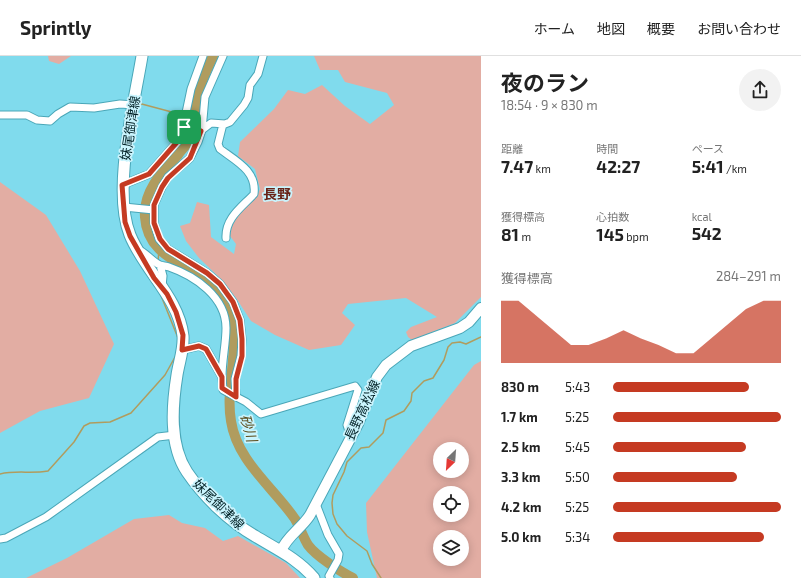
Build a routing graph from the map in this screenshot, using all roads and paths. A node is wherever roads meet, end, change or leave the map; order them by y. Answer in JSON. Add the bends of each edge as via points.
{"nodes":[{"id":1,"x":142,"y":56,"type":"edge"},
{"id":2,"x":203,"y":56,"type":"edge"},
{"id":3,"x":222,"y":56,"type":"edge"},
{"id":4,"x":264,"y":56,"type":"edge"},
{"id":5,"x":134,"y":104,"type":"junction"},
{"id":6,"x":0,"y":115,"type":"edge"},
{"id":7,"x":223,"y":124,"type":"junction"},
{"id":8,"x":184,"y":127,"type":"junction"},
{"id":9,"x":202,"y":131,"type":"junction"},
{"id":10,"x":122,"y":185,"type":"junction"},
{"id":11,"x":124,"y":207,"type":"junction"},
{"id":12,"x":154,"y":210,"type":"junction"},
{"id":13,"x":226,"y":238,"type":"dead end"},
{"id":14,"x":137,"y":249,"type":"junction"},
{"id":15,"x":160,"y":265,"type":"junction"},
{"id":16,"x":162,"y":288,"type":"junction"},
{"id":17,"x":481,"y":308,"type":"edge"},
{"id":18,"x":182,"y":350,"type":"junction"},
{"id":19,"x":222,"y":377,"type":"junction"},
{"id":20,"x":236,"y":397,"type":"junction"},
{"id":21,"x":175,"y":435,"type":"junction"},
{"id":22,"x":350,"y":437,"type":"junction"},
{"id":23,"x":316,"y":504,"type":"junction"},
{"id":24,"x":0,"y":539,"type":"edge"},
{"id":25,"x":281,"y":551,"type":"junction"},
{"id":26,"x":314,"y":578,"type":"edge"},
{"id":27,"x":330,"y":578,"type":"edge"}],
"edges":[{"from":1,"to":5,"type":"main road","name":"妹尾御津線"},
{"from":2,"to":8,"type":"street","via":[[191,89]]},
{"from":3,"to":9,"type":"street","via":[[205,97]]},
{"from":4,"to":7,"type":"street","via":[[258,74],[250,85],[244,105],[230,122]]},
{"from":5,"to":6,"type":"street","via":[[94,108],[70,107],[50,121],[37,120],[27,115]]},
{"from":5,"to":10,"type":"main road","name":"妹尾御津線"},
{"from":7,"to":9,"type":"street","via":[[211,123]]},
{"from":7,"to":13,"type":"street","via":[[218,144],[220,149],[250,172],[255,187],[254,194],[241,205],[230,222]]},
{"from":8,"to":9,"type":"street"},
{"from":8,"to":10,"type":"street","via":[[178,141],[149,174]]},
{"from":9,"to":12,"type":"street","via":[[190,158],[162,187]]},
{"from":10,"to":11,"type":"main road","name":"妹尾御津線"},
{"from":11,"to":12,"type":"street"},
{"from":11,"to":14,"type":"main road","name":"妹尾御津線","via":[[125,222]]},
{"from":12,"to":20,"type":"street","via":[[154,223],[160,239],[168,249],[207,273],[220,284],[233,302],[240,320],[242,339]]},
{"from":14,"to":15,"type":"street","via":[[144,251]]},
{"from":14,"to":16,"type":"main road","name":"妹尾御津線"},
{"from":15,"to":16,"type":"street","via":[[163,276]]},
{"from":15,"to":19,"type":"street","via":[[168,266],[204,286],[215,296],[222,308],[226,326]]},
{"from":16,"to":18,"type":"main road","name":"妹尾御津線","via":[[176,312],[183,335]]},
{"from":17,"to":22,"type":"main road","name":"長野高松線","via":[[460,328],[411,346],[386,365],[377,377]]},
{"from":18,"to":19,"type":"street","via":[[199,346],[206,349]]},
{"from":18,"to":21,"type":"main road","name":"妹尾御津線","via":[[174,398]]},
{"from":19,"to":20,"type":"street","via":[[223,390]]},
{"from":20,"to":22,"type":"street","via":[[261,414],[265,414],[355,386],[358,390],[347,425]]},
{"from":21,"to":24,"type":"street","via":[[158,437],[46,517]]},
{"from":21,"to":25,"type":"main road","name":"妹尾御津線","via":[[181,463],[196,485],[240,526]]},
{"from":22,"to":23,"type":"main road","name":"長野高松線"},
{"from":23,"to":25,"type":"main road","name":"長野高松線","via":[[305,523],[286,541]]},
{"from":23,"to":27,"type":"street","via":[[328,535],[338,550]]},
{"from":25,"to":26,"type":"main road","name":"妹尾御津線"}]}
